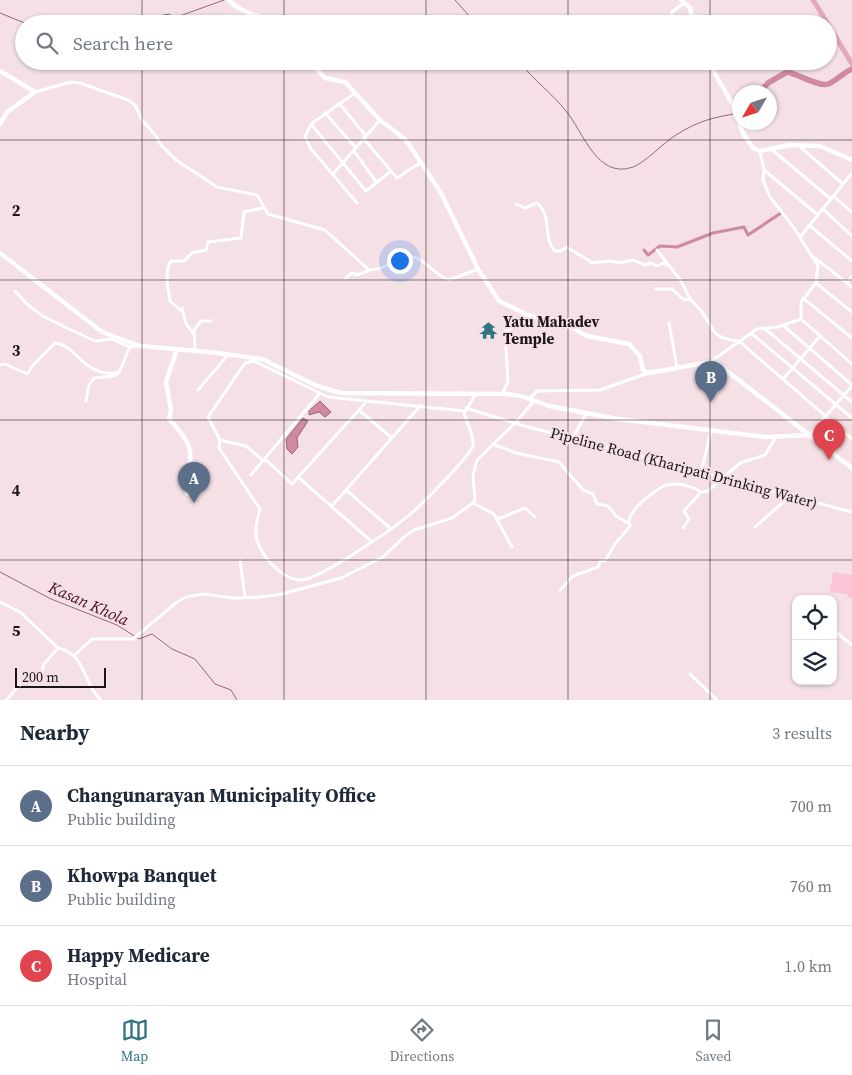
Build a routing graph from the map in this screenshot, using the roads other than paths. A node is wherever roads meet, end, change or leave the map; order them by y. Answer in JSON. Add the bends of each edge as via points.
{"nodes":[{"id":1,"x":813,"y":0,"type":"edge"},
{"id":2,"x":230,"y":1,"type":"edge"},
{"id":3,"x":682,"y":1,"type":"edge"},
{"id":4,"x":254,"y":15,"type":"edge"},
{"id":5,"x":671,"y":15,"type":"edge"},
{"id":6,"x":691,"y":15,"type":"edge"},
{"id":7,"x":822,"y":15,"type":"edge"},
{"id":8,"x":837,"y":39,"type":"edge"},
{"id":9,"x":851,"y":63,"type":"edge"},
{"id":10,"x":0,"y":70,"type":"edge"},
{"id":11,"x":317,"y":70,"type":"edge"},
{"id":12,"x":713,"y":70,"type":"edge"},
{"id":13,"x":35,"y":92,"type":"junction"},
{"id":14,"x":355,"y":93,"type":"junction"},
{"id":15,"x":339,"y":103,"type":"junction"},
{"id":16,"x":732,"y":104,"type":"edge"},
{"id":17,"x":326,"y":113,"type":"junction"},
{"id":18,"x":380,"y":120,"type":"junction"},
{"id":19,"x":0,"y":124,"type":"edge"},
{"id":20,"x":311,"y":124,"type":"junction"},
{"id":21,"x":743,"y":130,"type":"edge"},
{"id":22,"x":365,"y":138,"type":"junction"},
{"id":23,"x":797,"y":145,"type":"junction"},
{"id":24,"x":355,"y":149,"type":"junction"},
{"id":25,"x":771,"y":149,"type":"junction"},
{"id":26,"x":760,"y":151,"type":"junction"},
{"id":27,"x":852,"y":160,"type":"edge"},
{"id":28,"x":344,"y":161,"type":"junction"},
{"id":29,"x":421,"y":162,"type":"junction"},
{"id":30,"x":764,"y":170,"type":"junction"},
{"id":31,"x":390,"y":172,"type":"junction"},
{"id":32,"x":334,"y":173,"type":"junction"},
{"id":33,"x":852,"y":173,"type":"edge"},
{"id":34,"x":377,"y":183,"type":"junction"},
{"id":35,"x":843,"y":184,"type":"junction"},
{"id":36,"x":832,"y":198,"type":"junction"},
{"id":37,"x":357,"y":203,"type":"dead end"},
{"id":38,"x":516,"y":204,"type":"dead end"},
{"id":39,"x":263,"y":208,"type":"junction"},
{"id":40,"x":823,"y":209,"type":"junction"},
{"id":41,"x":852,"y":212,"type":"edge"},
{"id":42,"x":818,"y":215,"type":"junction"},
{"id":43,"x":809,"y":225,"type":"junction"},
{"id":44,"x":852,"y":236,"type":"edge"},
{"id":45,"x":800,"y":237,"type":"junction"},
{"id":46,"x":657,"y":250,"type":"dead end"},
{"id":47,"x":0,"y":253,"type":"edge"},
{"id":48,"x":815,"y":258,"type":"junction"},
{"id":49,"x":852,"y":261,"type":"edge"},
{"id":50,"x":666,"y":263,"type":"junction"},
{"id":51,"x":478,"y":269,"type":"junction"},
{"id":52,"x":371,"y":270,"type":"junction"},
{"id":53,"x":852,"y":276,"type":"edge"},
{"id":54,"x":346,"y":278,"type":"dead end"},
{"id":55,"x":847,"y":282,"type":"junction"},
{"id":56,"x":816,"y":283,"type":"junction"},
{"id":57,"x":852,"y":286,"type":"edge"},
{"id":58,"x":656,"y":288,"type":"dead end"},
{"id":59,"x":15,"y":290,"type":"dead end"},
{"id":60,"x":803,"y":298,"type":"junction"},
{"id":61,"x":690,"y":299,"type":"junction"},
{"id":62,"x":852,"y":312,"type":"edge"},
{"id":63,"x":530,"y":316,"type":"junction"},
{"id":64,"x":801,"y":319,"type":"junction"},
{"id":65,"x":211,"y":321,"type":"dead end"},
{"id":66,"x":669,"y":324,"type":"dead end"},
{"id":67,"x":784,"y":326,"type":"junction"},
{"id":68,"x":764,"y":328,"type":"junction"},
{"id":69,"x":193,"y":333,"type":"junction"},
{"id":70,"x":750,"y":333,"type":"junction"},
{"id":71,"x":820,"y":336,"type":"junction"},
{"id":72,"x":852,"y":338,"type":"edge"},
{"id":73,"x":739,"y":341,"type":"junction"},
{"id":74,"x":140,"y":346,"type":"junction"},
{"id":75,"x":130,"y":347,"type":"junction"},
{"id":76,"x":810,"y":348,"type":"junction"},
{"id":77,"x":177,"y":349,"type":"junction"},
{"id":78,"x":195,"y":350,"type":"junction"},
{"id":79,"x":228,"y":354,"type":"junction"},
{"id":80,"x":800,"y":359,"type":"junction"},
{"id":81,"x":710,"y":362,"type":"junction"},
{"id":82,"x":852,"y":364,"type":"edge"},
{"id":83,"x":0,"y":365,"type":"edge"},
{"id":84,"x":792,"y":368,"type":"junction"},
{"id":85,"x":677,"y":369,"type":"junction"},
{"id":86,"x":120,"y":370,"type":"junction"},
{"id":87,"x":648,"y":374,"type":"junction"},
{"id":88,"x":783,"y":379,"type":"junction"},
{"id":89,"x":852,"y":386,"type":"edge"},
{"id":90,"x":198,"y":390,"type":"dead end"},
{"id":91,"x":320,"y":393,"type":"junction"},
{"id":92,"x":476,"y":394,"type":"junction"},
{"id":93,"x":502,"y":394,"type":"junction"},
{"id":94,"x":844,"y":396,"type":"junction"},
{"id":95,"x":532,"y":400,"type":"junction"},
{"id":96,"x":86,"y":401,"type":"dead end"},
{"id":97,"x":367,"y":401,"type":"junction"},
{"id":98,"x":852,"y":402,"type":"edge"},
{"id":99,"x":421,"y":405,"type":"junction"},
{"id":100,"x":836,"y":405,"type":"junction"},
{"id":101,"x":465,"y":409,"type":"junction"},
{"id":102,"x":360,"y":411,"type":"junction"},
{"id":103,"x":586,"y":414,"type":"junction"},
{"id":104,"x":826,"y":416,"type":"junction"},
{"id":105,"x":852,"y":418,"type":"edge"},
{"id":106,"x":516,"y":422,"type":"junction"},
{"id":107,"x":710,"y":430,"type":"junction"},
{"id":108,"x":809,"y":435,"type":"junction"},
{"id":109,"x":776,"y":437,"type":"junction"},
{"id":110,"x":392,"y":438,"type":"junction"},
{"id":111,"x":572,"y":439,"type":"junction"},
{"id":112,"x":852,"y":439,"type":"edge"},
{"id":113,"x":220,"y":440,"type":"junction"},
{"id":114,"x":494,"y":445,"type":"junction"},
{"id":115,"x":264,"y":460,"type":"junction"},
{"id":116,"x":852,"y":468,"type":"edge"},
{"id":117,"x":702,"y":473,"type":"junction"},
{"id":118,"x":251,"y":475,"type":"dead end"},
{"id":119,"x":298,"y":478,"type":"junction"},
{"id":120,"x":721,"y":479,"type":"junction"},
{"id":121,"x":346,"y":490,"type":"junction"},
{"id":122,"x":701,"y":492,"type":"junction"},
{"id":123,"x":187,"y":494,"type":"dead end"},
{"id":124,"x":790,"y":497,"type":"junction"},
{"id":125,"x":474,"y":503,"type":"junction"},
{"id":126,"x":331,"y":507,"type":"junction"},
{"id":127,"x":852,"y":512,"type":"edge"},
{"id":128,"x":536,"y":517,"type":"dead end"},
{"id":129,"x":498,"y":519,"type":"junction"},
{"id":130,"x":628,"y":523,"type":"junction"},
{"id":131,"x":755,"y":526,"type":"dead end"},
{"id":132,"x":390,"y":528,"type":"junction"},
{"id":133,"x":683,"y":528,"type":"dead end"},
{"id":134,"x":371,"y":541,"type":"junction"},
{"id":135,"x":512,"y":547,"type":"dead end"},
{"id":136,"x":240,"y":560,"type":"dead end"},
{"id":137,"x":560,"y":590,"type":"dead end"},
{"id":138,"x":244,"y":597,"type":"junction"},
{"id":139,"x":0,"y":602,"type":"edge"},
{"id":140,"x":837,"y":633,"type":"edge"},
{"id":141,"x":852,"y":645,"type":"edge"},
{"id":142,"x":58,"y":648,"type":"junction"},
{"id":143,"x":74,"y":656,"type":"junction"},
{"id":144,"x":690,"y":674,"type":"dead end"},
{"id":145,"x":94,"y":695,"type":"junction"},
{"id":146,"x":7,"y":700,"type":"edge"},
{"id":147,"x":92,"y":700,"type":"edge"},
{"id":148,"x":101,"y":700,"type":"edge"},
{"id":149,"x":717,"y":700,"type":"edge"}],
"edges":[{"from":1,"to":7,"type":"main road"},
{"from":2,"to":4,"type":"main road"},
{"from":3,"to":5,"type":"street"},
{"from":3,"to":6,"type":"main road"},
{"from":8,"to":9,"type":"main road"},
{"from":10,"to":13,"type":"main road"},
{"from":11,"to":14,"type":"main road","via":[[323,77],[344,81]]},
{"from":12,"to":16,"type":"main road"},
{"from":13,"to":19,"type":"main road","via":[[7,112]]},
{"from":13,"to":39,"type":"street","via":[[71,82],[128,100],[176,160],[217,187],[257,194]]},
{"from":14,"to":15,"type":"street"},
{"from":14,"to":18,"type":"main road"},
{"from":15,"to":17,"type":"street"},
{"from":15,"to":22,"type":"street"},
{"from":17,"to":20,"type":"street"},
{"from":17,"to":24,"type":"street"},
{"from":18,"to":22,"type":"street"},
{"from":18,"to":29,"type":"main road","via":[[406,140]]},
{"from":20,"to":28,"type":"street"},
{"from":20,"to":32,"type":"street","via":[[305,140]]},
{"from":21,"to":26,"type":"main road","via":[[748,142]]},
{"from":22,"to":24,"type":"street"},
{"from":22,"to":31,"type":"street"},
{"from":23,"to":25,"type":"main road"},
{"from":23,"to":27,"type":"main road","via":[[828,148]]},
{"from":23,"to":35,"type":"street"},
{"from":24,"to":28,"type":"street"},
{"from":24,"to":34,"type":"street"},
{"from":25,"to":26,"type":"main road"},
{"from":25,"to":36,"type":"street"},
{"from":26,"to":30,"type":"street"},
{"from":28,"to":32,"type":"street"},
{"from":28,"to":34,"type":"street","via":[[366,190]]},
{"from":29,"to":31,"type":"street","via":[[400,177],[394,177]]},
{"from":29,"to":51,"type":"main road","via":[[441,193]]},
{"from":30,"to":42,"type":"street"},
{"from":30,"to":45,"type":"street","via":[[763,180],[770,197]]},
{"from":31,"to":34,"type":"street"},
{"from":32,"to":37,"type":"street"},
{"from":33,"to":35,"type":"street"},
{"from":35,"to":36,"type":"street"},
{"from":36,"to":40,"type":"street"},
{"from":36,"to":41,"type":"street"},
{"from":38,"to":50,"type":"street","via":[[525,208],[537,203],[540,206],[546,214],[551,246],[555,251],[566,247],[590,263],[633,260],[645,265]]},
{"from":39,"to":52,"type":"street","via":[[268,214],[326,230]]},
{"from":39,"to":69,"type":"street","via":[[244,212],[240,238],[208,242],[206,250],[192,253],[184,261],[171,261],[168,265],[170,300],[180,310],[182,308],[186,324]]},
{"from":40,"to":42,"type":"street"},
{"from":40,"to":44,"type":"street"},
{"from":42,"to":43,"type":"street"},
{"from":43,"to":45,"type":"street"},
{"from":43,"to":49,"type":"street"},
{"from":45,"to":48,"type":"street"},
{"from":46,"to":50,"type":"street"},
{"from":47,"to":74,"type":"main road","via":[[95,327]]},
{"from":48,"to":55,"type":"street"},
{"from":48,"to":56,"type":"street","via":[[818,266]]},
{"from":50,"to":61,"type":"street","via":[[690,294]]},
{"from":51,"to":52,"type":"street","via":[[449,280],[411,256]]},
{"from":51,"to":63,"type":"main road","via":[[499,301]]},
{"from":52,"to":54,"type":"street","via":[[352,273]]},
{"from":53,"to":55,"type":"street"},
{"from":55,"to":57,"type":"street"},
{"from":56,"to":60,"type":"street"},
{"from":56,"to":62,"type":"street"},
{"from":58,"to":61,"type":"street","via":[[672,289],[684,300]]},
{"from":59,"to":75,"type":"street","via":[[41,315],[67,328],[95,341],[112,339]]},
{"from":60,"to":64,"type":"street"},
{"from":60,"to":72,"type":"street"},
{"from":61,"to":73,"type":"street","via":[[716,334]]},
{"from":63,"to":87,"type":"main road","via":[[553,318],[587,336],[629,344],[640,356],[643,370]]},
{"from":63,"to":93,"type":"street","via":[[504,332],[508,382]]},
{"from":64,"to":67,"type":"street"},
{"from":64,"to":71,"type":"street"},
{"from":65,"to":69,"type":"street","via":[[201,321]]},
{"from":66,"to":85,"type":"street"},
{"from":67,"to":68,"type":"street"},
{"from":67,"to":76,"type":"street"},
{"from":68,"to":70,"type":"street"},
{"from":68,"to":80,"type":"street"},
{"from":69,"to":78,"type":"street"},
{"from":70,"to":73,"type":"street"},
{"from":70,"to":84,"type":"street"},
{"from":71,"to":76,"type":"street"},
{"from":71,"to":82,"type":"street"},
{"from":73,"to":81,"type":"street"},
{"from":73,"to":88,"type":"street"},
{"from":74,"to":75,"type":"street"},
{"from":74,"to":77,"type":"main road"},
{"from":75,"to":86,"type":"street"},
{"from":76,"to":80,"type":"street"},
{"from":76,"to":89,"type":"street"},
{"from":77,"to":78,"type":"main road"},
{"from":77,"to":123,"type":"main road","via":[[166,382],[171,410],[169,419],[186,437],[191,464],[184,479]]},
{"from":78,"to":79,"type":"main road"},
{"from":79,"to":90,"type":"street"},
{"from":79,"to":92,"type":"main road","via":[[262,359],[315,386],[340,393]]},
{"from":80,"to":84,"type":"street"},
{"from":80,"to":94,"type":"street"},
{"from":81,"to":85,"type":"main road"},
{"from":81,"to":108,"type":"main road","via":[[724,368]]},
{"from":83,"to":86,"type":"street","via":[[5,364],[27,374],[55,343],[66,346],[89,368],[108,373]]},
{"from":84,"to":88,"type":"street"},
{"from":84,"to":100,"type":"street"},
{"from":85,"to":87,"type":"main road"},
{"from":86,"to":96,"type":"street","via":[[114,376],[94,378]]},
{"from":87,"to":95,"type":"street","via":[[600,390],[537,391]]},
{"from":88,"to":104,"type":"street"},
{"from":89,"to":94,"type":"street"},
{"from":91,"to":97,"type":"street","name":"Pipeline Road (Kharipati Drinking Water)","via":[[328,397]]},
{"from":91,"to":113,"type":"street","name":"Pipeline Road (Kharipati Drinking Water)","via":[[254,361],[244,363],[208,416]]},
{"from":91,"to":115,"type":"street"},
{"from":92,"to":93,"type":"main road"},
{"from":92,"to":101,"type":"street"},
{"from":93,"to":95,"type":"main road"},
{"from":94,"to":98,"type":"street"},
{"from":94,"to":100,"type":"street"},
{"from":95,"to":103,"type":"main road"},
{"from":95,"to":106,"type":"street"},
{"from":97,"to":99,"type":"street","name":"Pipeline Road (Kharipati Drinking Water)"},
{"from":97,"to":102,"type":"street"},
{"from":99,"to":101,"type":"street","name":"Pipeline Road (Kharipati Drinking Water)"},
{"from":99,"to":110,"type":"street"},
{"from":100,"to":104,"type":"street"},
{"from":100,"to":105,"type":"street"},
{"from":101,"to":106,"type":"street","name":"Pipeline Road (Kharipati Drinking Water)"},
{"from":101,"to":132,"type":"street","via":[[472,448],[413,512]]},
{"from":102,"to":110,"type":"street"},
{"from":102,"to":119,"type":"street"},
{"from":103,"to":107,"type":"main road"},
{"from":103,"to":111,"type":"street"},
{"from":104,"to":108,"type":"street"},
{"from":104,"to":112,"type":"street"},
{"from":106,"to":111,"type":"street","name":"Pipeline Road (Kharipati Drinking Water)"},
{"from":106,"to":114,"type":"street"},
{"from":107,"to":109,"type":"main road"},
{"from":107,"to":117,"type":"street"},
{"from":108,"to":109,"type":"main road"},
{"from":108,"to":116,"type":"main road"},
{"from":109,"to":120,"type":"street","via":[[765,455],[745,460]]},
{"from":110,"to":121,"type":"street"},
{"from":111,"to":117,"type":"street","name":"Pipeline Road (Kharipati Drinking Water)"},
{"from":113,"to":115,"type":"street","via":[[246,446]]},
{"from":113,"to":134,"type":"street","via":[[219,448],[260,509],[254,529],[259,548],[272,566],[301,580],[316,575]]},
{"from":114,"to":125,"type":"street","via":[[477,460],[472,481]]},
{"from":114,"to":130,"type":"street","via":[[559,462],[583,490],[593,494],[597,504],[608,506]]},
{"from":115,"to":118,"type":"street"},
{"from":115,"to":119,"type":"street","via":[[292,484]]},
{"from":117,"to":120,"type":"street","name":"Pipeline Road (Kharipati Drinking Water)"},
{"from":119,"to":126,"type":"street"},
{"from":120,"to":122,"type":"street","via":[[708,491]]},
{"from":120,"to":124,"type":"street","name":"Pipeline Road (Kharipati Drinking Water)"},
{"from":121,"to":126,"type":"street"},
{"from":121,"to":132,"type":"street"},
{"from":122,"to":130,"type":"street","via":[[689,485],[664,486],[644,499]]},
{"from":122,"to":133,"type":"street","via":[[684,511],[689,519]]},
{"from":124,"to":127,"type":"street","name":"Pipeline Road (Kharipati Drinking Water)"},
{"from":124,"to":131,"type":"street"},
{"from":125,"to":129,"type":"street"},
{"from":125,"to":138,"type":"street","via":[[452,518],[414,530],[383,557],[341,578],[282,594]]},
{"from":126,"to":134,"type":"street"},
{"from":128,"to":129,"type":"street","via":[[525,508]]},
{"from":129,"to":135,"type":"street"},
{"from":130,"to":137,"type":"street","via":[[630,526],[605,561],[600,561],[594,569],[573,576]]},
{"from":132,"to":134,"type":"street"},
{"from":136,"to":138,"type":"street"},
{"from":138,"to":143,"type":"street","via":[[204,594],[186,597],[133,639],[92,639]]},
{"from":139,"to":142,"type":"street","via":[[20,612]]},
{"from":140,"to":141,"type":"street"},
{"from":142,"to":143,"type":"street"},
{"from":142,"to":146,"type":"street","via":[[44,664],[41,676],[21,682]]},
{"from":143,"to":145,"type":"street","via":[[84,668]]},
{"from":144,"to":149,"type":"street"},
{"from":145,"to":147,"type":"street"},
{"from":145,"to":148,"type":"street"}]}
